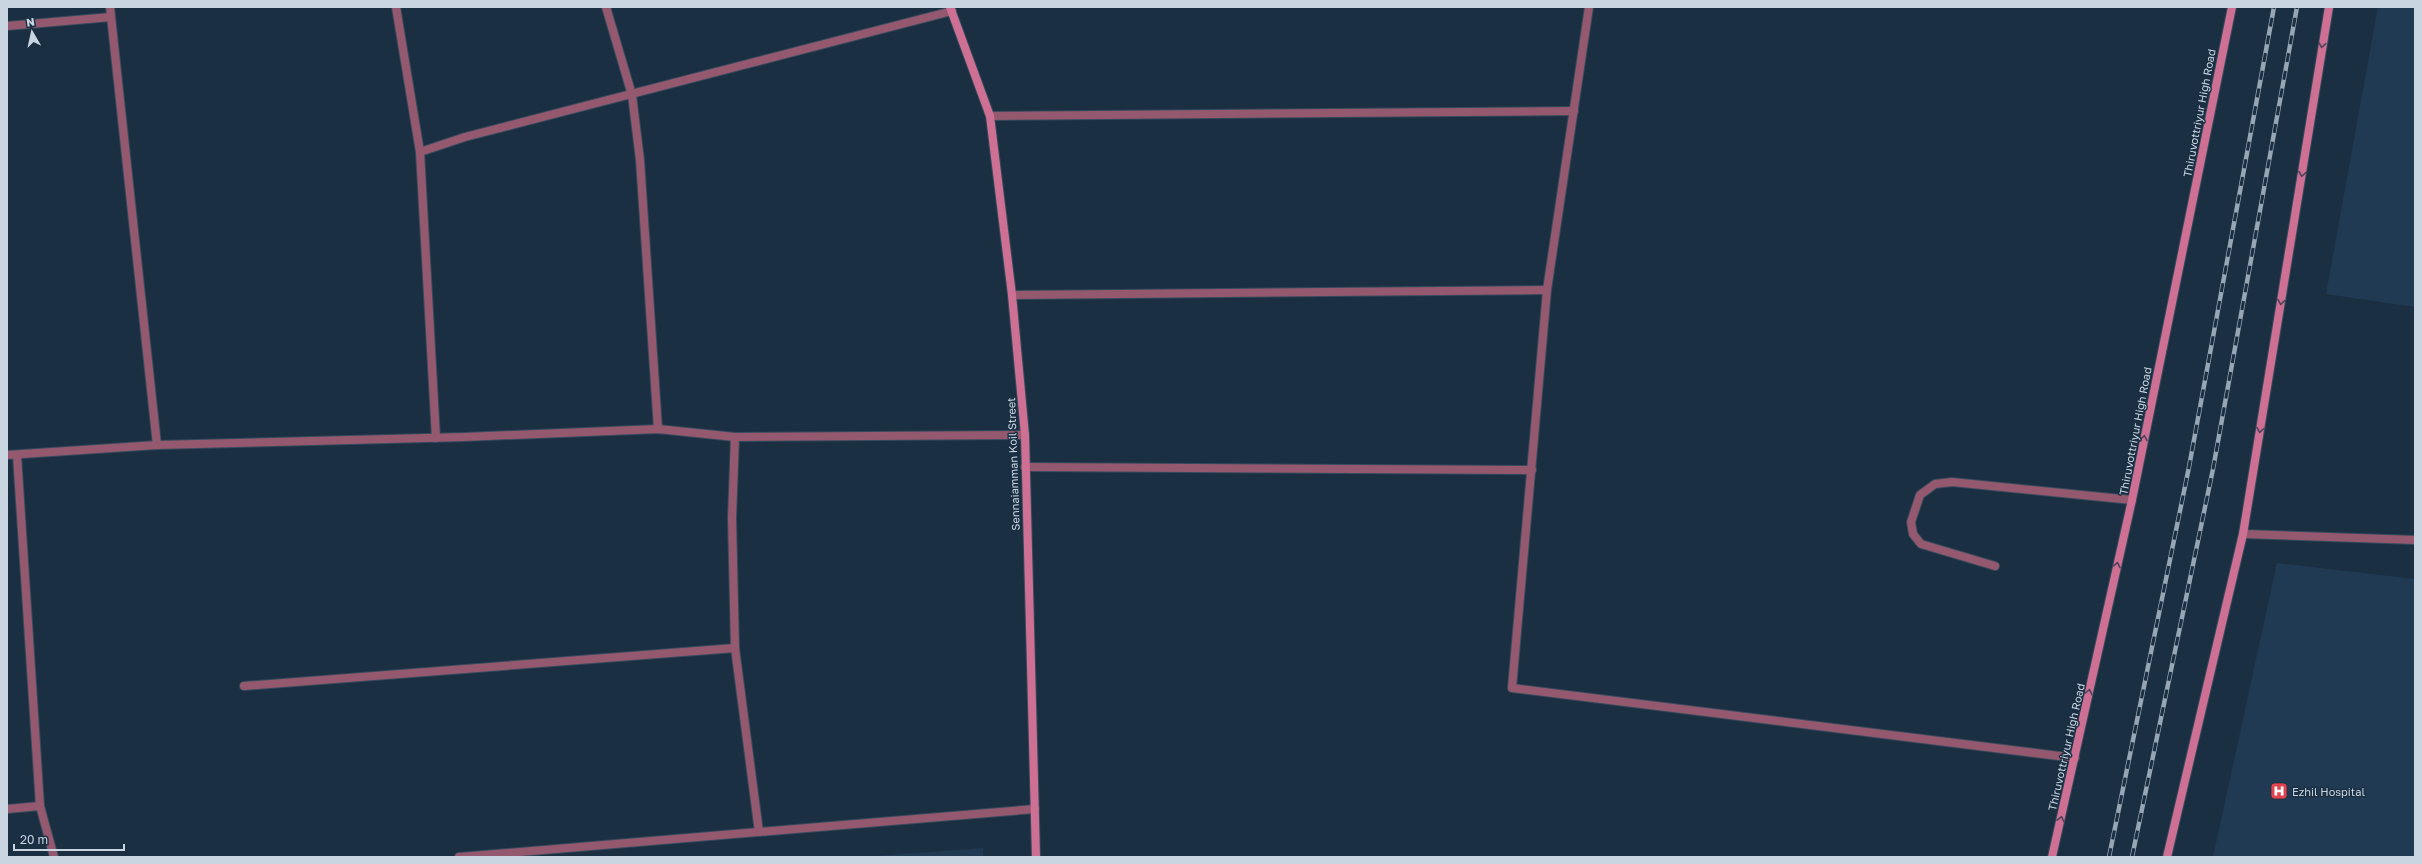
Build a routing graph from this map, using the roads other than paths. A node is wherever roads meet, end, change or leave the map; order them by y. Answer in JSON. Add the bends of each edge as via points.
{"nodes":[{"id":1,"x":110,"y":7,"type":"edge"},
{"id":2,"x":396,"y":7,"type":"edge"},
{"id":3,"x":606,"y":7,"type":"edge"},
{"id":4,"x":1589,"y":7,"type":"edge"},
{"id":5,"x":2232,"y":7,"type":"edge"},
{"id":6,"x":2329,"y":7,"type":"edge"},
{"id":7,"x":951,"y":9,"type":"edge"},
{"id":8,"x":111,"y":17,"type":"junction"},
{"id":9,"x":7,"y":26,"type":"edge"},
{"id":10,"x":632,"y":95,"type":"junction"},
{"id":11,"x":1574,"y":111,"type":"junction"},
{"id":12,"x":990,"y":116,"type":"junction"},
{"id":13,"x":420,"y":152,"type":"junction"},
{"id":14,"x":1547,"y":290,"type":"junction"},
{"id":15,"x":1012,"y":295,"type":"junction"},
{"id":16,"x":658,"y":429,"type":"junction"},
{"id":17,"x":1025,"y":435,"type":"junction"},
{"id":18,"x":735,"y":437,"type":"junction"},
{"id":19,"x":436,"y":438,"type":"junction"},
{"id":20,"x":157,"y":445,"type":"junction"},
{"id":21,"x":7,"y":455,"type":"edge"},
{"id":22,"x":17,"y":455,"type":"junction"},
{"id":23,"x":1025,"y":467,"type":"junction"},
{"id":24,"x":1532,"y":470,"type":"junction"},
{"id":25,"x":2132,"y":500,"type":"junction"},
{"id":26,"x":2243,"y":534,"type":"junction"},
{"id":27,"x":2415,"y":540,"type":"edge"},
{"id":28,"x":1995,"y":566,"type":"dead end"},
{"id":29,"x":735,"y":648,"type":"junction"},
{"id":30,"x":244,"y":686,"type":"dead end"},
{"id":31,"x":2074,"y":758,"type":"junction"},
{"id":32,"x":40,"y":806,"type":"junction"},
{"id":33,"x":7,"y":809,"type":"edge"},
{"id":34,"x":1035,"y":809,"type":"junction"},
{"id":35,"x":759,"y":832,"type":"junction"},
{"id":36,"x":54,"y":857,"type":"edge"},
{"id":37,"x":459,"y":857,"type":"edge"},
{"id":38,"x":1036,"y":857,"type":"edge"},
{"id":39,"x":2052,"y":857,"type":"edge"},
{"id":40,"x":2167,"y":857,"type":"edge"}],
"edges":[{"from":1,"to":8,"type":"street"},
{"from":2,"to":13,"type":"street"},
{"from":3,"to":10,"type":"street"},
{"from":4,"to":11,"type":"street"},
{"from":25,"to":5,"type":"main road","name":"Thiruvottriyur High Road","one_way":true},
{"from":6,"to":26,"type":"main road","one_way":true},
{"from":7,"to":10,"type":"street"},
{"from":7,"to":12,"type":"main road","name":"Sennaiamman Koil Street"},
{"from":8,"to":9,"type":"street"},
{"from":8,"to":20,"type":"street"},
{"from":10,"to":13,"type":"street","via":[[465,137]]},
{"from":10,"to":16,"type":"street","via":[[640,160]]},
{"from":11,"to":12,"type":"street"},
{"from":11,"to":14,"type":"street"},
{"from":12,"to":15,"type":"main road","name":"Sennaiamman Koil Street"},
{"from":13,"to":19,"type":"street"},
{"from":14,"to":15,"type":"street"},
{"from":14,"to":24,"type":"street"},
{"from":15,"to":17,"type":"main road","name":"Sennaiamman Koil Street"},
{"from":16,"to":18,"type":"street"},
{"from":16,"to":19,"type":"street"},
{"from":17,"to":18,"type":"street"},
{"from":17,"to":23,"type":"main road","name":"Sennaiamman Koil Street"},
{"from":18,"to":29,"type":"street","via":[[732,518]]},
{"from":19,"to":20,"type":"street"},
{"from":20,"to":22,"type":"street"},
{"from":21,"to":22,"type":"street"},
{"from":22,"to":32,"type":"street"},
{"from":23,"to":24,"type":"street"},
{"from":23,"to":34,"type":"main road","name":"Sennaiamman Koil Street"},
{"from":24,"to":31,"type":"street","via":[[1512,688]]},
{"from":25,"to":28,"type":"street","via":[[1952,482],[1935,484],[1920,494],[1910,522],[1912,534],[1921,544]]},
{"from":31,"to":25,"type":"main road","name":"Thiruvottriyur High Road","one_way":true},
{"from":26,"to":27,"type":"street"},
{"from":26,"to":40,"type":"main road"},
{"from":29,"to":30,"type":"street"},
{"from":29,"to":35,"type":"street"},
{"from":39,"to":31,"type":"main road","name":"Thiruvottriyur High Road","one_way":true},
{"from":32,"to":33,"type":"street"},
{"from":32,"to":36,"type":"street"},
{"from":34,"to":35,"type":"street"},
{"from":34,"to":38,"type":"main road","name":"Sennaiamman Koil Street"},
{"from":35,"to":37,"type":"street"}]}
